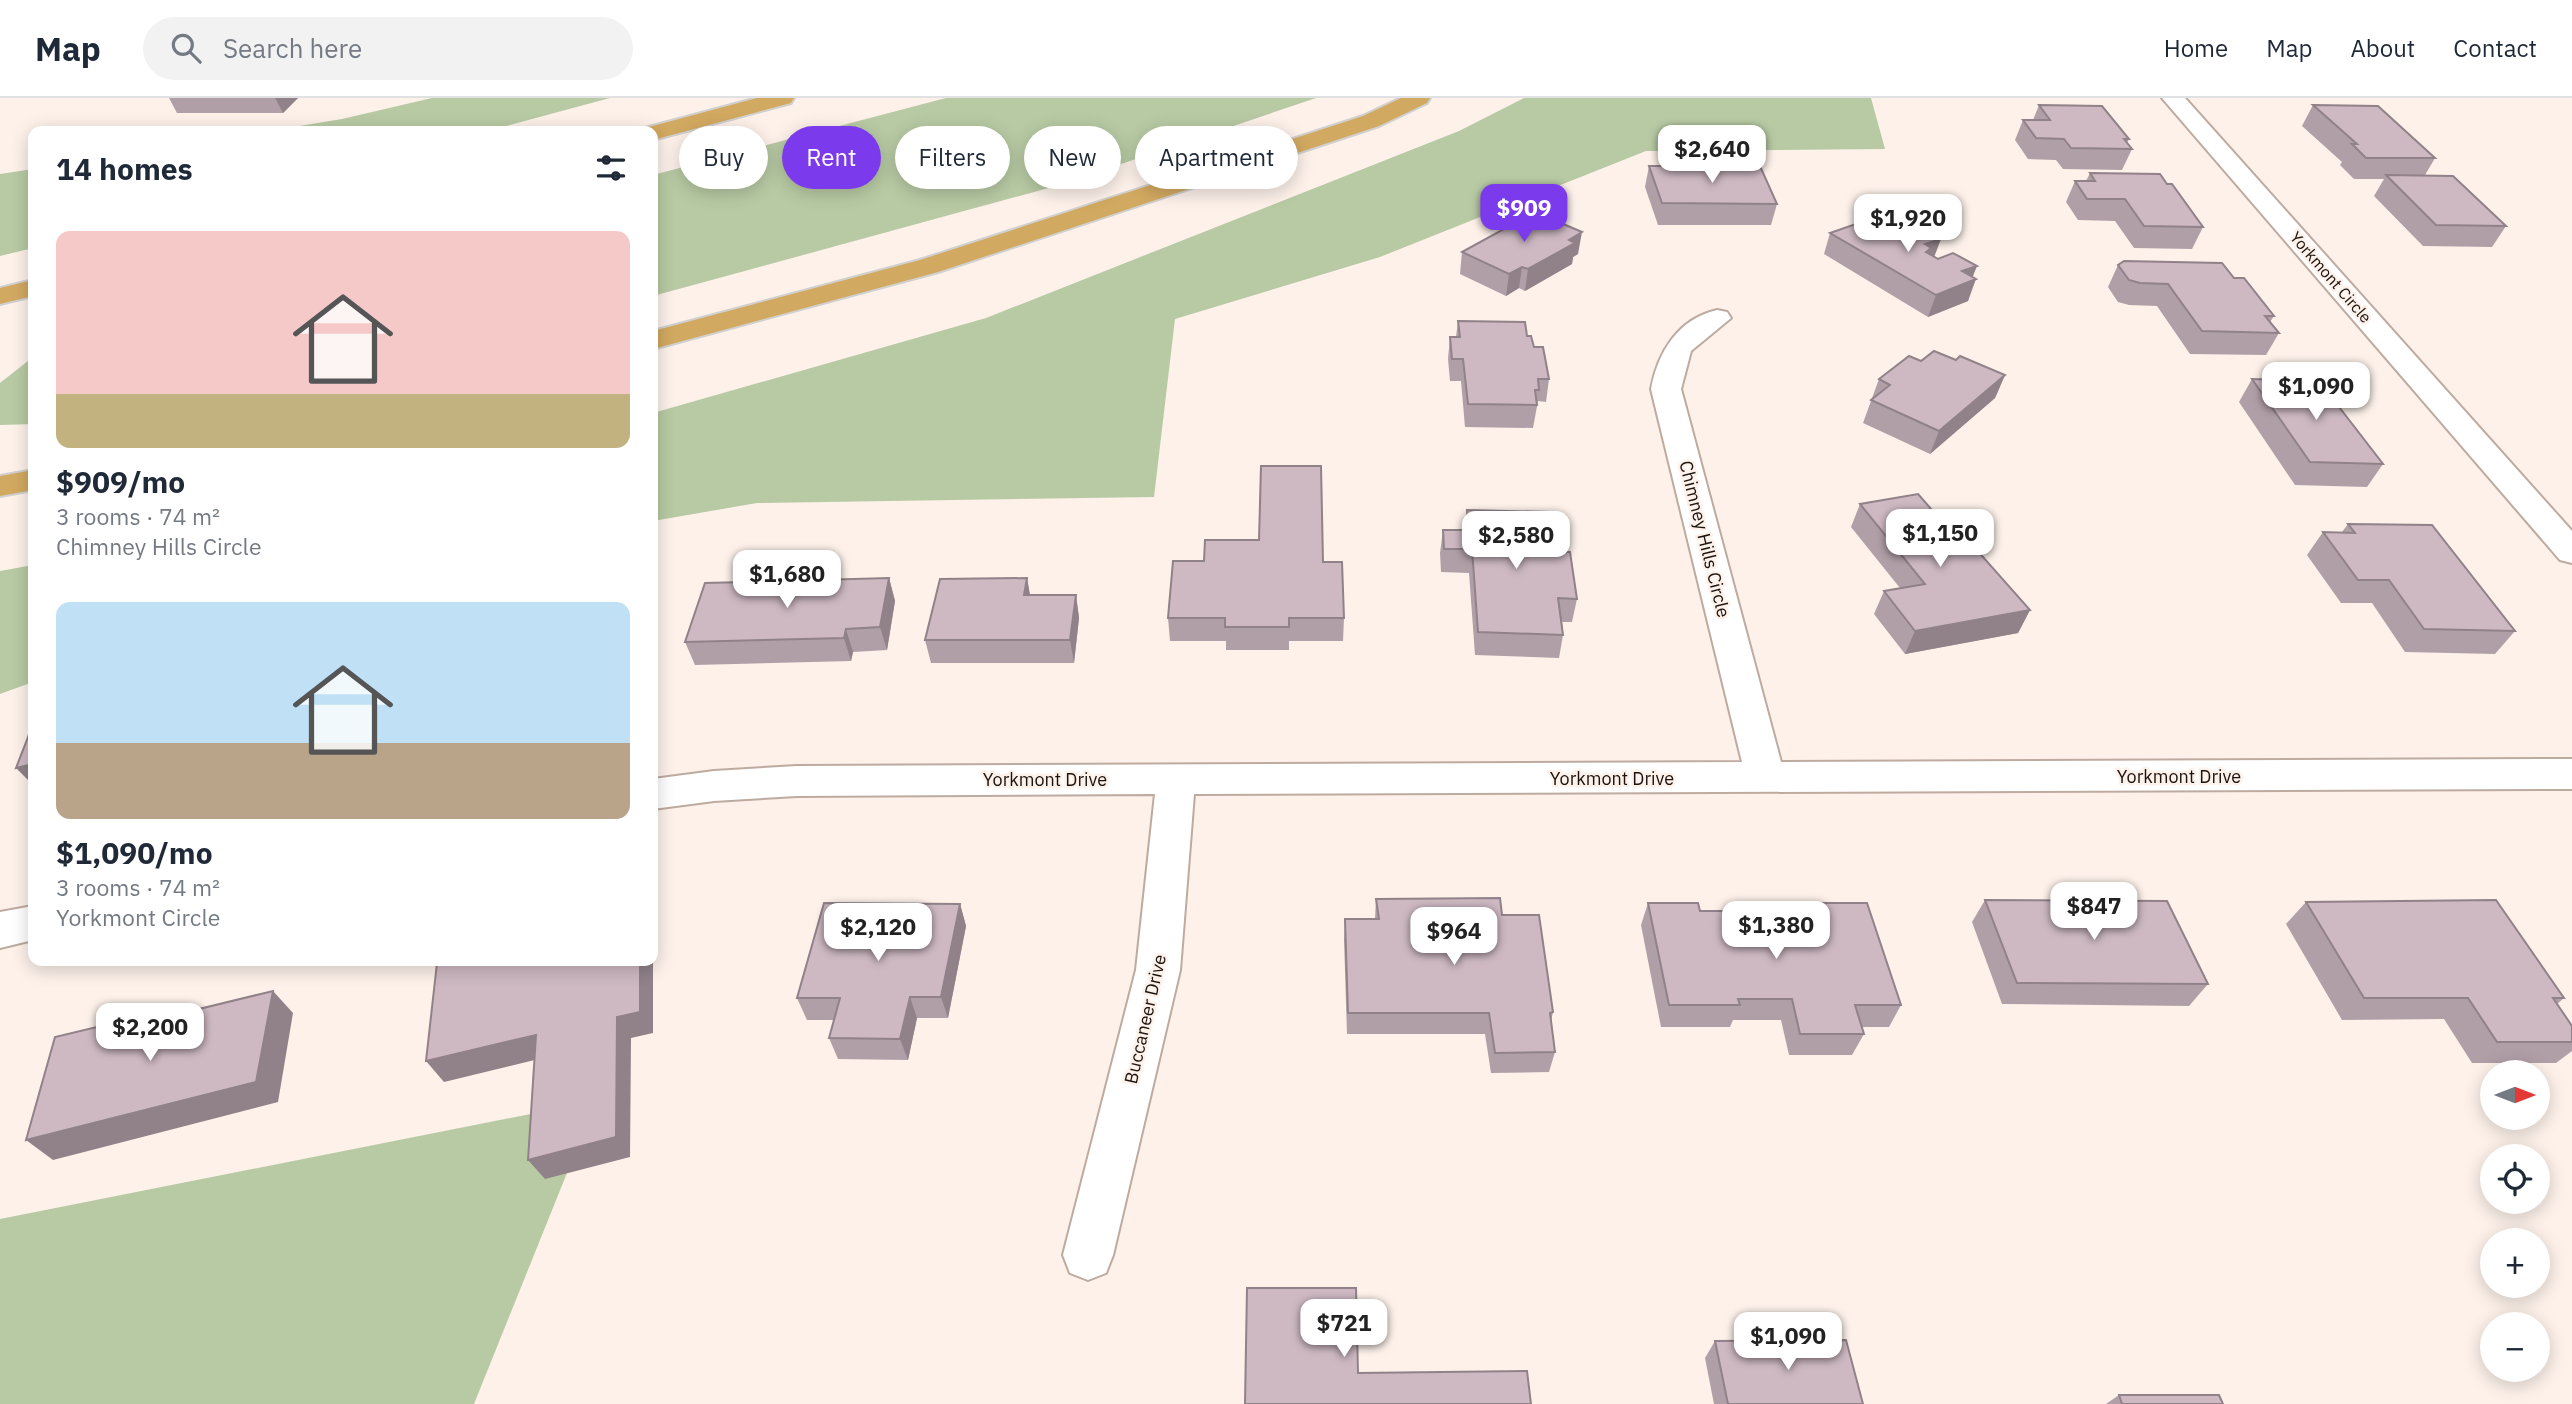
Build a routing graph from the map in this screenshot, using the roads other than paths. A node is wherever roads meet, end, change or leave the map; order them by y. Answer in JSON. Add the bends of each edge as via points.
{"nodes":[{"id":1,"x":783,"y":98,"type":"edge"},
{"id":2,"x":1419,"y":98,"type":"edge"},
{"id":3,"x":2173,"y":98,"type":"edge"},
{"id":4,"x":658,"y":132,"type":"edge"},
{"id":5,"x":28,"y":289,"type":"edge"},
{"id":6,"x":0,"y":296,"type":"edge"},
{"id":7,"x":1717,"y":318,"type":"dead end"},
{"id":8,"x":658,"y":339,"type":"edge"},
{"id":9,"x":28,"y":481,"type":"edge"},
{"id":10,"x":0,"y":486,"type":"edge"},
{"id":11,"x":2572,"y":551,"type":"edge"},
{"id":12,"x":2572,"y":774,"type":"edge"},
{"id":13,"x":1176,"y":778,"type":"junction"},
{"id":14,"x":1766,"y":779,"type":"junction"},
{"id":15,"x":658,"y":793,"type":"edge"},
{"id":16,"x":28,"y":924,"type":"edge"},
{"id":17,"x":0,"y":930,"type":"edge"},
{"id":18,"x":1088,"y":1255,"type":"dead end"}],
"edges":[{"from":1,"to":4,"type":"highway"},
{"from":2,"to":8,"type":"highway","via":[[1371,121],[929,266]]},
{"from":3,"to":11,"type":"street","name":"Yorkmont Circle"},
{"from":5,"to":6,"type":"highway"},
{"from":7,"to":14,"type":"street","name":"Chimney Hills Circle","via":[[1685,338],[1670,362],[1666,389]]},
{"from":9,"to":10,"type":"highway"},
{"from":12,"to":14,"type":"street","name":"Yorkmont Drive"},
{"from":13,"to":14,"type":"street","name":"Yorkmont Drive"},
{"from":13,"to":15,"type":"street","name":"Yorkmont Drive","via":[[797,781]]},
{"from":13,"to":18,"type":"street","name":"Buccaneer Drive","via":[[1158,971]]},
{"from":16,"to":17,"type":"street"}]}
